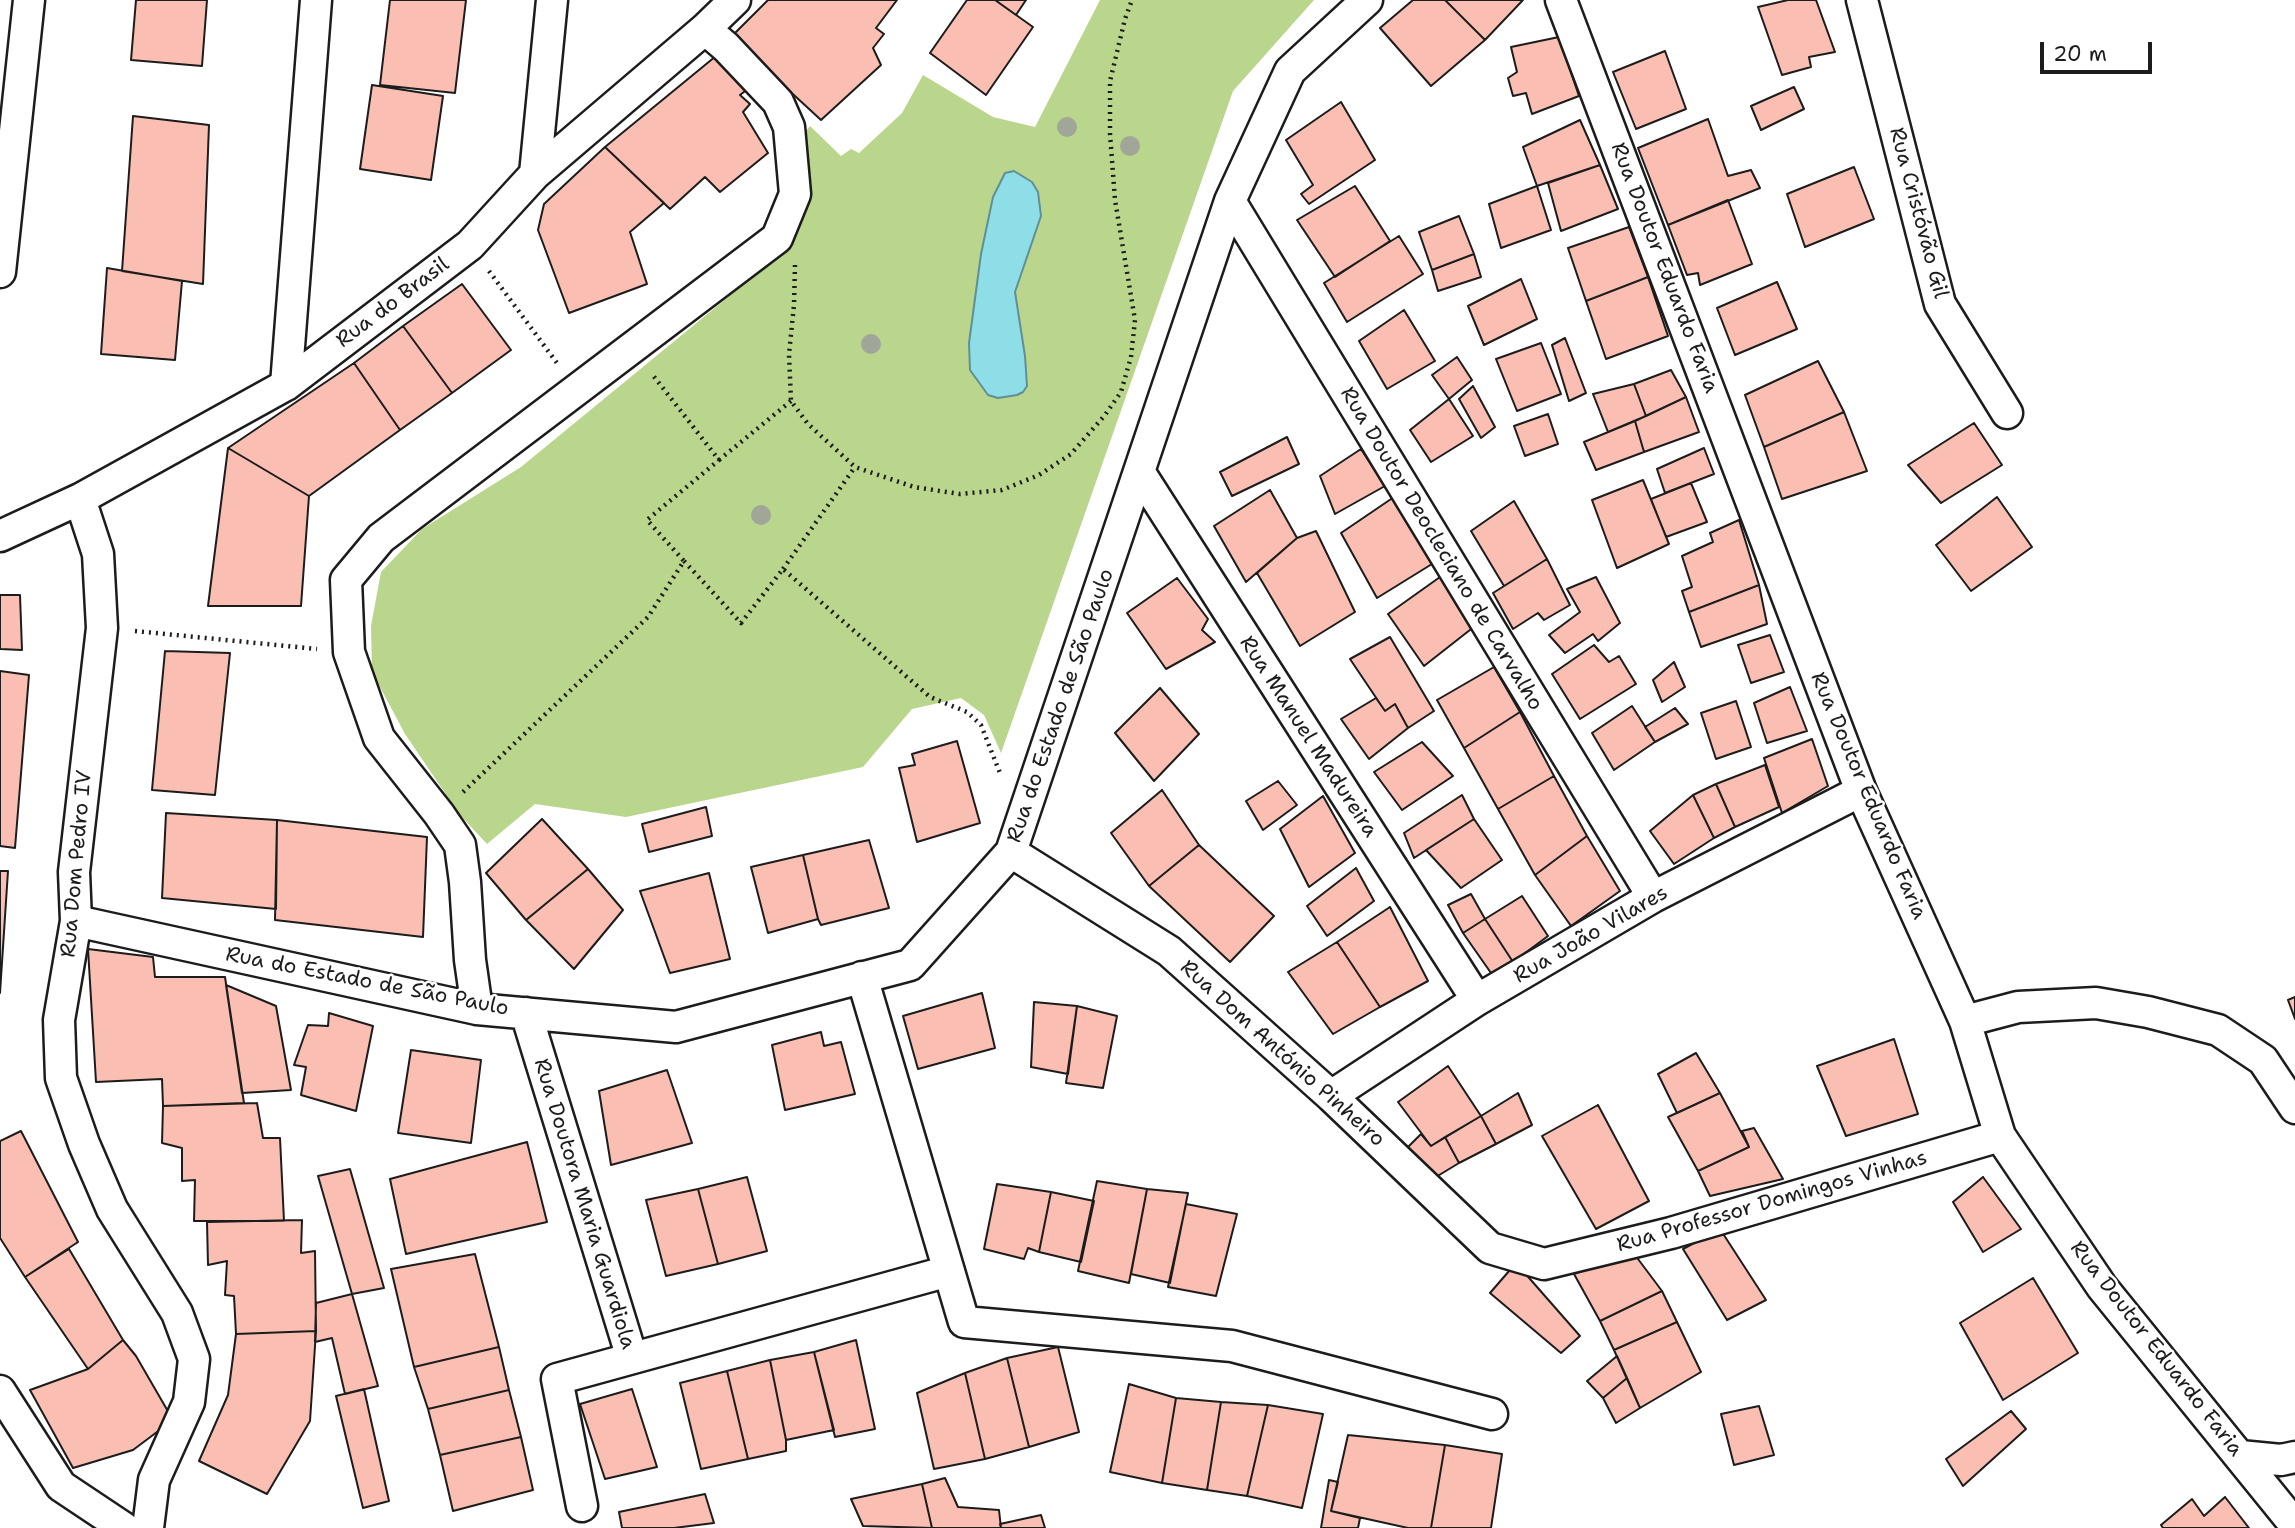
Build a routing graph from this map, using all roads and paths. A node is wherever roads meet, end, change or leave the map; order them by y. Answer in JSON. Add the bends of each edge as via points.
{"nodes":[{"id":1,"x":29,"y":0,"type":"edge"},
{"id":2,"x":316,"y":0,"type":"edge"},
{"id":3,"x":552,"y":0,"type":"edge"},
{"id":4,"x":735,"y":0,"type":"edge"},
{"id":5,"x":1132,"y":0,"type":"edge"},
{"id":6,"x":1367,"y":0,"type":"edge"},
{"id":7,"x":1561,"y":0,"type":"edge"},
{"id":8,"x":1862,"y":0,"type":"edge"},
{"id":9,"x":705,"y":29,"type":"junction"},
{"id":10,"x":535,"y":174,"type":"junction"},
{"id":11,"x":1230,"y":201,"type":"junction"},
{"id":12,"x":777,"y":238,"type":"junction"},
{"id":13,"x":0,"y":272,"type":"edge"},
{"id":14,"x":503,"y":290,"type":"dead end"},
{"id":15,"x":633,"y":349,"type":"junction"},
{"id":16,"x":551,"y":355,"type":"dead end"},
{"id":17,"x":286,"y":385,"type":"junction"},
{"id":18,"x":791,"y":401,"type":"junction"},
{"id":19,"x":2007,"y":413,"type":"dead end"},
{"id":20,"x":719,"y":460,"type":"junction"},
{"id":21,"x":855,"y":467,"type":"junction"},
{"id":22,"x":1140,"y":473,"type":"junction"},
{"id":23,"x":80,"y":499,"type":"junction"},
{"id":24,"x":0,"y":536,"type":"edge"},
{"id":25,"x":684,"y":561,"type":"junction"},
{"id":26,"x":783,"y":569,"type":"junction"},
{"id":27,"x":102,"y":628,"type":"junction"},
{"id":28,"x":278,"y":646,"type":"dead end"},
{"id":29,"x":1005,"y":765,"type":"dead end"},
{"id":30,"x":1861,"y":791,"type":"junction"},
{"id":31,"x":439,"y":814,"type":"junction"},
{"id":32,"x":1011,"y":852,"type":"junction"},
{"id":33,"x":1653,"y":897,"type":"junction"},
{"id":34,"x":76,"y":921,"type":"junction"},
{"id":35,"x":862,"y":977,"type":"junction"},
{"id":36,"x":1477,"y":1000,"type":"junction"},
{"id":37,"x":477,"y":1009,"type":"junction"},
{"id":38,"x":526,"y":1013,"type":"junction"},
{"id":39,"x":1965,"y":1021,"type":"junction"},
{"id":40,"x":1331,"y":1096,"type":"junction"},
{"id":41,"x":2295,"y":1108,"type":"edge"},
{"id":42,"x":2000,"y":1136,"type":"junction"},
{"id":43,"x":1544,"y":1264,"type":"joint"},
{"id":44,"x":949,"y":1271,"type":"junction"},
{"id":45,"x":632,"y":1358,"type":"junction"},
{"id":46,"x":0,"y":1391,"type":"edge"},
{"id":47,"x":1492,"y":1414,"type":"dead end"},
{"id":48,"x":2240,"y":1456,"type":"junction"},
{"id":49,"x":2295,"y":1457,"type":"edge"},
{"id":50,"x":582,"y":1506,"type":"dead end"},
{"id":51,"x":2295,"y":1525,"type":"edge"},
{"id":52,"x":124,"y":1528,"type":"edge"},
{"id":53,"x":148,"y":1528,"type":"edge"}],
"edges":[{"from":1,"to":13,"type":"street"},
{"from":2,"to":17,"type":"street"},
{"from":3,"to":10,"type":"street"},
{"from":4,"to":9,"type":"street","name":"Rua do Brasil"},
{"from":5,"to":21,"type":"path","via":[[1110,81],[1115,200],[1135,320],[1121,392],[1071,454],[1040,475],[1002,490],[960,494],[914,487]]},
{"from":6,"to":11,"type":"street","name":"Rua do Estado de São Paulo","via":[[1290,71]]},
{"from":7,"to":30,"type":"street","name":"Rua Doutor Eduardo Faria"},
{"from":8,"to":19,"type":"street","name":"Rua Cristóvão Gil","via":[[1940,304]]},
{"from":9,"to":10,"type":"street","name":"Rua do Brasil"},
{"from":9,"to":12,"type":"street","via":[[778,102],[789,127],[795,194]]},
{"from":10,"to":17,"type":"street","name":"Rua do Brasil","via":[[470,245]]},
{"from":11,"to":22,"type":"street","name":"Rua do Estado de São Paulo"},
{"from":11,"to":33,"type":"street","name":"Rua Doutor Deocleciano de Carvalho"},
{"from":12,"to":15,"type":"street"},
{"from":12,"to":18,"type":"path","via":[[796,267],[789,354]]},
{"from":14,"to":16,"type":"path"},
{"from":15,"to":20,"type":"path"},
{"from":15,"to":31,"type":"street","via":[[381,538],[346,580],[349,652],[379,738]]},
{"from":17,"to":23,"type":"street","name":"Rua do Brasil"},
{"from":18,"to":20,"type":"path"},
{"from":18,"to":21,"type":"path","via":[[808,424]]},
{"from":20,"to":25,"type":"path","via":[[647,520]]},
{"from":21,"to":26,"type":"path"},
{"from":22,"to":32,"type":"street","name":"Rua do Estado de São Paulo"},
{"from":22,"to":36,"type":"street","name":"Rua Manuel Madureira"},
{"from":23,"to":24,"type":"street","name":"Rua do Brasil"},
{"from":23,"to":27,"type":"street","name":"Rua Dom Pedro IV","via":[[98,554]]},
{"from":25,"to":26,"type":"path","via":[[741,623]]},
{"from":25,"to":31,"type":"path","via":[[648,617]]},
{"from":26,"to":29,"type":"path","via":[[930,697],[967,712],[981,725],[1002,777]]},
{"from":27,"to":28,"type":"path"},
{"from":27,"to":34,"type":"street","name":"Rua Dom Pedro IV","via":[[74,872]]},
{"from":30,"to":33,"type":"street","name":"Rua João Vilares"},
{"from":30,"to":39,"type":"street","name":"Rua Doutor Eduardo Faria"},
{"from":31,"to":37,"type":"street","via":[[460,845]]},
{"from":32,"to":35,"type":"street","name":"Rua do Estado de São Paulo","via":[[910,965]]},
{"from":32,"to":40,"type":"street","name":"Rua Dom António Pinheiro","via":[[1169,951]]},
{"from":33,"to":36,"type":"street","name":"Rua João Vilares"},
{"from":34,"to":37,"type":"street","name":"Rua do Estado de São Paulo"},
{"from":34,"to":53,"type":"street","name":"Rua Dom Pedro IV","via":[[59,1020],[61,1078],[112,1209],[177,1313],[194,1359],[189,1402],[154,1480]]},
{"from":35,"to":38,"type":"street","name":"Rua do Estado de São Paulo","via":[[676,1027]]},
{"from":35,"to":44,"type":"street"},
{"from":36,"to":40,"type":"street","name":"Rua João Vilares"},
{"from":37,"to":38,"type":"street","name":"Rua do Estado de São Paulo"},
{"from":38,"to":45,"type":"street","name":"Rua Doutora Maria Guardiola"},
{"from":39,"to":41,"type":"street","via":[[2018,1007],[2096,1003],[2218,1030],[2263,1060]]},
{"from":39,"to":42,"type":"street","name":"Rua Doutor Eduardo Faria"},
{"from":40,"to":43,"type":"street","name":"Rua Dom António Pinheiro","via":[[1490,1248]]},
{"from":42,"to":43,"type":"street","name":"Rua Professor Domingos Vinhas","via":[[1671,1233]]},
{"from":42,"to":48,"type":"street","name":"Rua Doutor Eduardo Faria","via":[[2102,1287]]},
{"from":44,"to":45,"type":"street"},
{"from":44,"to":47,"type":"street","via":[[964,1322],[1232,1346]]},
{"from":45,"to":50,"type":"street","name":"Rua Doutora Maria Guardiola","via":[[557,1379]]},
{"from":46,"to":52,"type":"street","via":[[61,1486]]},
{"from":48,"to":49,"type":"street"},
{"from":48,"to":51,"type":"street","name":"Rua Doutor Eduardo Faria"}]}
